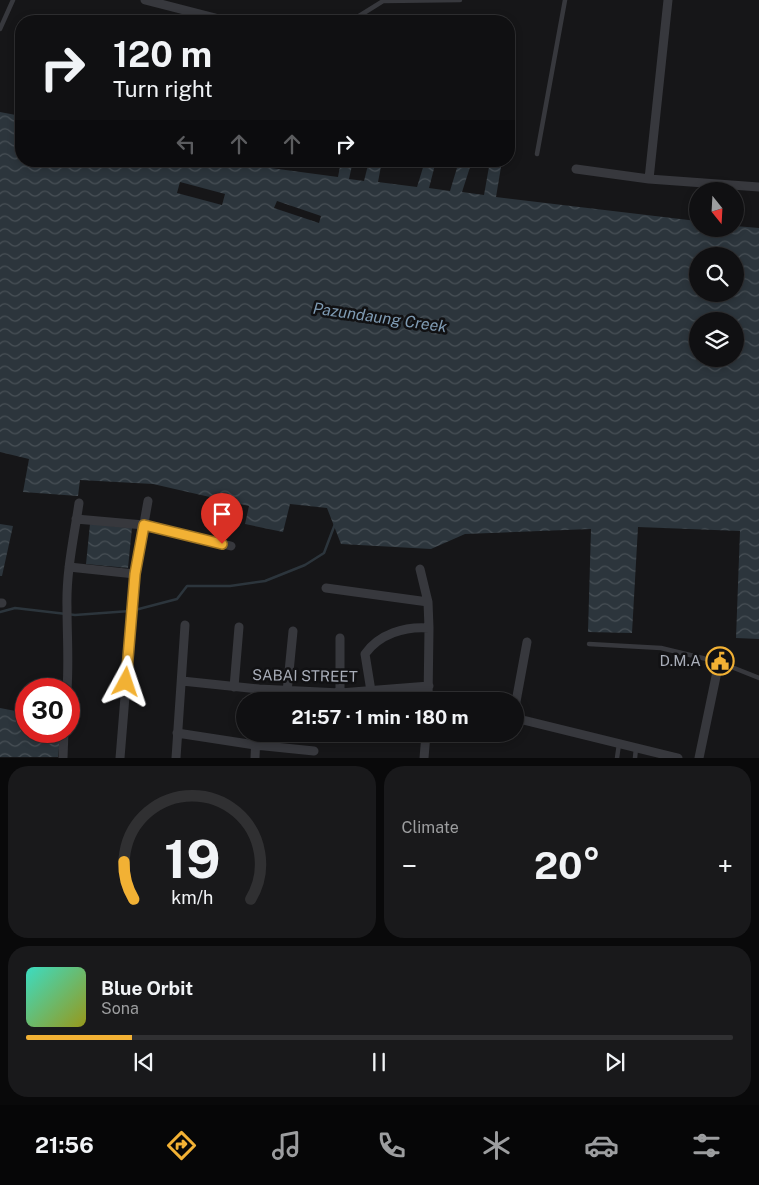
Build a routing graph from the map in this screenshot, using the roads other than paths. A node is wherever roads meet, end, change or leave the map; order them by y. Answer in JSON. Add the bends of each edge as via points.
{"nodes":[{"id":1,"x":13,"y":0,"type":"edge"},
{"id":2,"x":145,"y":0,"type":"edge"},
{"id":3,"x":460,"y":0,"type":"edge"},
{"id":4,"x":565,"y":0,"type":"edge"},
{"id":5,"x":668,"y":0,"type":"edge"},
{"id":6,"x":204,"y":15,"type":"edge"},
{"id":7,"x":361,"y":15,"type":"edge"},
{"id":8,"x":0,"y":30,"type":"edge"},
{"id":9,"x":537,"y":154,"type":"dead end"},
{"id":10,"x":576,"y":169,"type":"dead end"},
{"id":11,"x":649,"y":179,"type":"junction"},
{"id":12,"x":759,"y":188,"type":"edge"},
{"id":13,"x":148,"y":501,"type":"dead end"},
{"id":14,"x":79,"y":503,"type":"dead end"},
{"id":15,"x":76,"y":519,"type":"junction"},
{"id":16,"x":144,"y":525,"type":"junction"},
{"id":17,"x":231,"y":546,"type":"dead end"},
{"id":18,"x":69,"y":567,"type":"junction"},
{"id":19,"x":420,"y":568,"type":"dead end"},
{"id":20,"x":135,"y":574,"type":"junction"},
{"id":21,"x":326,"y":588,"type":"dead end"},
{"id":22,"x":428,"y":602,"type":"junction"},
{"id":23,"x":185,"y":626,"type":"dead end"},
{"id":24,"x":239,"y":627,"type":"dead end"},
{"id":25,"x":429,"y":628,"type":"junction"},
{"id":26,"x":293,"y":631,"type":"dead end"},
{"id":27,"x":340,"y":638,"type":"dead end"},
{"id":28,"x":527,"y":642,"type":"dead end"},
{"id":29,"x":589,"y":644,"type":"dead end"},
{"id":30,"x":719,"y":662,"type":"junction"},
{"id":31,"x":67,"y":678,"type":"edge"},
{"id":32,"x":759,"y":678,"type":"edge"},
{"id":33,"x":182,"y":680,"type":"junction"},
{"id":34,"x":429,"y":686,"type":"junction"},
{"id":35,"x":234,"y":687,"type":"junction"},
{"id":36,"x":259,"y":690,"type":"joint"},
{"id":37,"x":371,"y":691,"type":"junction"},
{"id":38,"x":287,"y":692,"type":"joint"},
{"id":39,"x":340,"y":692,"type":"edge"},
{"id":40,"x":356,"y":692,"type":"edge"},
{"id":41,"x":429,"y":692,"type":"edge"},
{"id":42,"x":518,"y":692,"type":"edge"},
{"id":43,"x":524,"y":720,"type":"edge"},
{"id":44,"x":177,"y":733,"type":"junction"},
{"id":45,"x":255,"y":742,"type":"edge"},
{"id":46,"x":425,"y":742,"type":"edge"},
{"id":47,"x":619,"y":742,"type":"junction"},
{"id":48,"x":64,"y":743,"type":"edge"},
{"id":49,"x":255,"y":745,"type":"junction"},
{"id":50,"x":636,"y":747,"type":"junction"},
{"id":51,"x":314,"y":751,"type":"dead end"},
{"id":52,"x":63,"y":758,"type":"edge"},
{"id":53,"x":120,"y":758,"type":"edge"},
{"id":54,"x":176,"y":758,"type":"edge"},
{"id":55,"x":255,"y":758,"type":"edge"},
{"id":56,"x":424,"y":758,"type":"edge"},
{"id":57,"x":617,"y":758,"type":"edge"},
{"id":58,"x":635,"y":758,"type":"edge"},
{"id":59,"x":678,"y":758,"type":"edge"},
{"id":60,"x":699,"y":758,"type":"edge"}],
"edges":[{"from":1,"to":8,"type":"lane"},
{"from":2,"to":6,"type":"street"},
{"from":3,"to":7,"type":"lane","via":[[383,1]]},
{"from":4,"to":9,"type":"lane"},
{"from":5,"to":11,"type":"street"},
{"from":10,"to":11,"type":"street"},
{"from":11,"to":12,"type":"street"},
{"from":13,"to":16,"type":"street"},
{"from":14,"to":15,"type":"street"},
{"from":15,"to":16,"type":"street"},
{"from":15,"to":18,"type":"street"},
{"from":16,"to":17,"type":"street"},
{"from":16,"to":20,"type":"street"},
{"from":18,"to":20,"type":"street"},
{"from":18,"to":31,"type":"street"},
{"from":19,"to":22,"type":"street"},
{"from":20,"to":53,"type":"street"},
{"from":21,"to":22,"type":"street"},
{"from":22,"to":25,"type":"street"},
{"from":23,"to":33,"type":"street"},
{"from":24,"to":35,"type":"street"},
{"from":25,"to":34,"type":"street"},
{"from":25,"to":37,"type":"street","via":[[404,629],[371,644],[365,654]]},
{"from":26,"to":38,"type":"street"},
{"from":27,"to":39,"type":"street"},
{"from":28,"to":42,"type":"street"},
{"from":29,"to":30,"type":"lane","via":[[661,648]]},
{"from":30,"to":32,"type":"lane"},
{"from":30,"to":60,"type":"street"},
{"from":33,"to":35,"type":"street","name":"SABAI STREET"},
{"from":33,"to":44,"type":"street"},
{"from":34,"to":37,"type":"street","name":"SABAI STREET"},
{"from":34,"to":41,"type":"street"},
{"from":35,"to":36,"type":"street","name":"SABAI STREET"},
{"from":36,"to":38,"type":"street","name":"SABAI STREET"},
{"from":37,"to":40,"type":"street","name":"SABAI STREET"},
{"from":43,"to":47,"type":"street"},
{"from":44,"to":49,"type":"street"},
{"from":44,"to":54,"type":"street"},
{"from":45,"to":49,"type":"street"},
{"from":46,"to":56,"type":"street"},
{"from":47,"to":50,"type":"street"},
{"from":47,"to":57,"type":"lane"},
{"from":48,"to":52,"type":"street"},
{"from":49,"to":51,"type":"street"},
{"from":49,"to":55,"type":"street"},
{"from":50,"to":58,"type":"lane"},
{"from":50,"to":59,"type":"street"}]}
